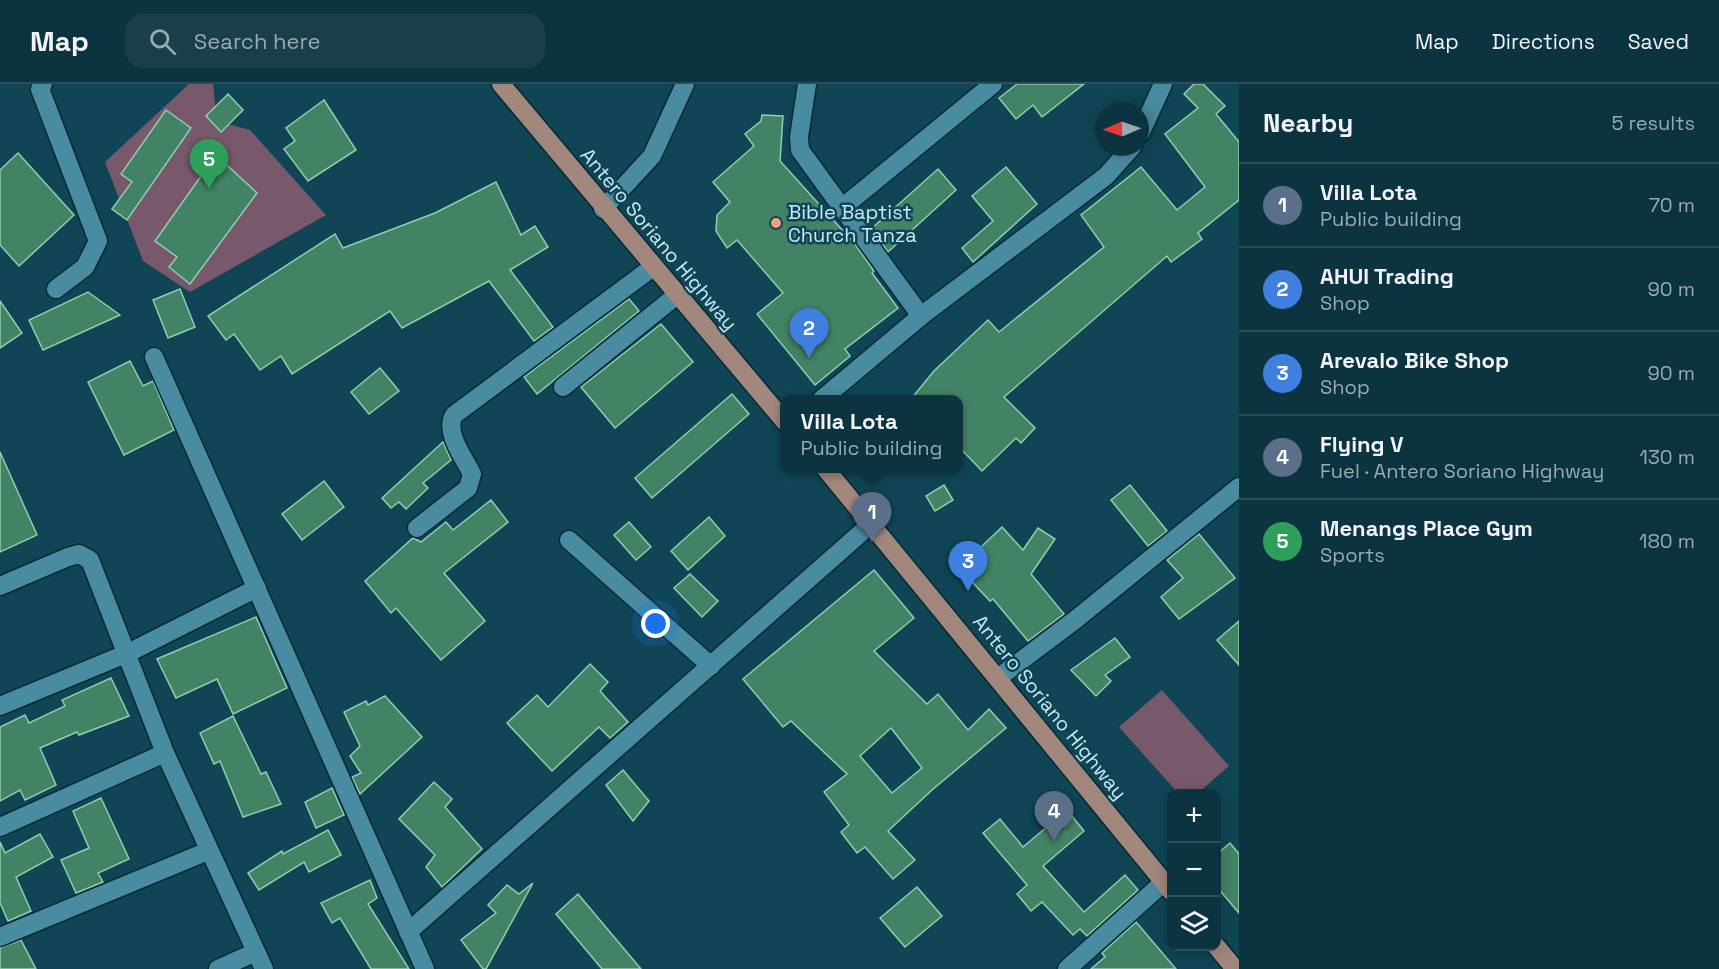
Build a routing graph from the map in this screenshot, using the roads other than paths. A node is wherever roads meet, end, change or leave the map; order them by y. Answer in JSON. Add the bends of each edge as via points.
{"nodes":[{"id":1,"x":43,"y":84,"type":"edge"},
{"id":2,"x":501,"y":84,"type":"edge"},
{"id":3,"x":685,"y":84,"type":"edge"},
{"id":4,"x":807,"y":84,"type":"edge"},
{"id":5,"x":993,"y":84,"type":"edge"},
{"id":6,"x":1163,"y":84,"type":"edge"},
{"id":7,"x":1149,"y":114,"type":"edge"},
{"id":8,"x":1124,"y":156,"type":"edge"},
{"id":9,"x":843,"y":207,"type":"junction"},
{"id":10,"x":603,"y":209,"type":"junction"},
{"id":11,"x":653,"y":267,"type":"junction"},
{"id":12,"x":56,"y":289,"type":"dead end"},
{"id":13,"x":677,"y":295,"type":"junction"},
{"id":14,"x":921,"y":316,"type":"junction"},
{"id":15,"x":154,"y":357,"type":"dead end"},
{"id":16,"x":563,"y":387,"type":"dead end"},
{"id":17,"x":826,"y":395,"type":"edge"},
{"id":18,"x":780,"y":416,"type":"edge"},
{"id":19,"x":829,"y":473,"type":"edge"},
{"id":20,"x":1239,"y":487,"type":"edge"},
{"id":21,"x":871,"y":524,"type":"junction"},
{"id":22,"x":417,"y":528,"type":"dead end"},
{"id":23,"x":569,"y":540,"type":"dead end"},
{"id":24,"x":0,"y":586,"type":"edge"},
{"id":25,"x":257,"y":588,"type":"junction"},
{"id":26,"x":128,"y":653,"type":"junction"},
{"id":27,"x":711,"y":666,"type":"junction"},
{"id":28,"x":998,"y":678,"type":"junction"},
{"id":29,"x":0,"y":706,"type":"edge"},
{"id":30,"x":165,"y":753,"type":"junction"},
{"id":31,"x":0,"y":827,"type":"edge"},
{"id":32,"x":208,"y":851,"type":"junction"},
{"id":33,"x":1167,"y":886,"type":"edge"},
{"id":34,"x":1167,"y":888,"type":"edge"},
{"id":35,"x":408,"y":932,"type":"junction"},
{"id":36,"x":0,"y":938,"type":"edge"},
{"id":37,"x":1220,"y":951,"type":"edge"},
{"id":38,"x":256,"y":952,"type":"junction"},
{"id":39,"x":218,"y":969,"type":"edge"},
{"id":40,"x":264,"y":969,"type":"edge"},
{"id":41,"x":425,"y":969,"type":"edge"},
{"id":42,"x":1067,"y":969,"type":"edge"},
{"id":43,"x":1235,"y":969,"type":"edge"}],
"edges":[{"from":1,"to":12,"type":"street","via":[[40,89],[98,241],[85,267]]},
{"from":2,"to":10,"type":"main road","name":"Antero Soriano Highway"},
{"from":3,"to":10,"type":"street","via":[[652,156]]},
{"from":4,"to":9,"type":"street","via":[[800,150]]},
{"from":5,"to":9,"type":"street"},
{"from":6,"to":7,"type":"street"},
{"from":8,"to":14,"type":"street","via":[[1106,176]]},
{"from":9,"to":14,"type":"street"},
{"from":10,"to":11,"type":"main road","name":"Antero Soriano Highway"},
{"from":11,"to":13,"type":"main road","name":"Antero Soriano Highway"},
{"from":11,"to":22,"type":"street","via":[[454,415],[451,430],[472,481]]},
{"from":13,"to":16,"type":"street"},
{"from":13,"to":18,"type":"main road","name":"Antero Soriano Highway"},
{"from":14,"to":17,"type":"street"},
{"from":15,"to":25,"type":"street"},
{"from":19,"to":21,"type":"main road","name":"Antero Soriano Highway"},
{"from":20,"to":28,"type":"street"},
{"from":21,"to":27,"type":"street"},
{"from":21,"to":28,"type":"main road","name":"Antero Soriano Highway"},
{"from":23,"to":27,"type":"street"},
{"from":24,"to":26,"type":"street","via":[[79,554],[90,560]]},
{"from":25,"to":26,"type":"street"},
{"from":25,"to":35,"type":"street"},
{"from":26,"to":29,"type":"street"},
{"from":26,"to":30,"type":"street"},
{"from":27,"to":35,"type":"street"},
{"from":28,"to":33,"type":"main road","name":"Antero Soriano Highway"},
{"from":30,"to":31,"type":"street"},
{"from":30,"to":32,"type":"street"},
{"from":32,"to":36,"type":"street"},
{"from":32,"to":38,"type":"street"},
{"from":34,"to":42,"type":"street"},
{"from":35,"to":41,"type":"street"},
{"from":37,"to":43,"type":"main road"},
{"from":38,"to":39,"type":"street"},
{"from":38,"to":40,"type":"street"}]}
